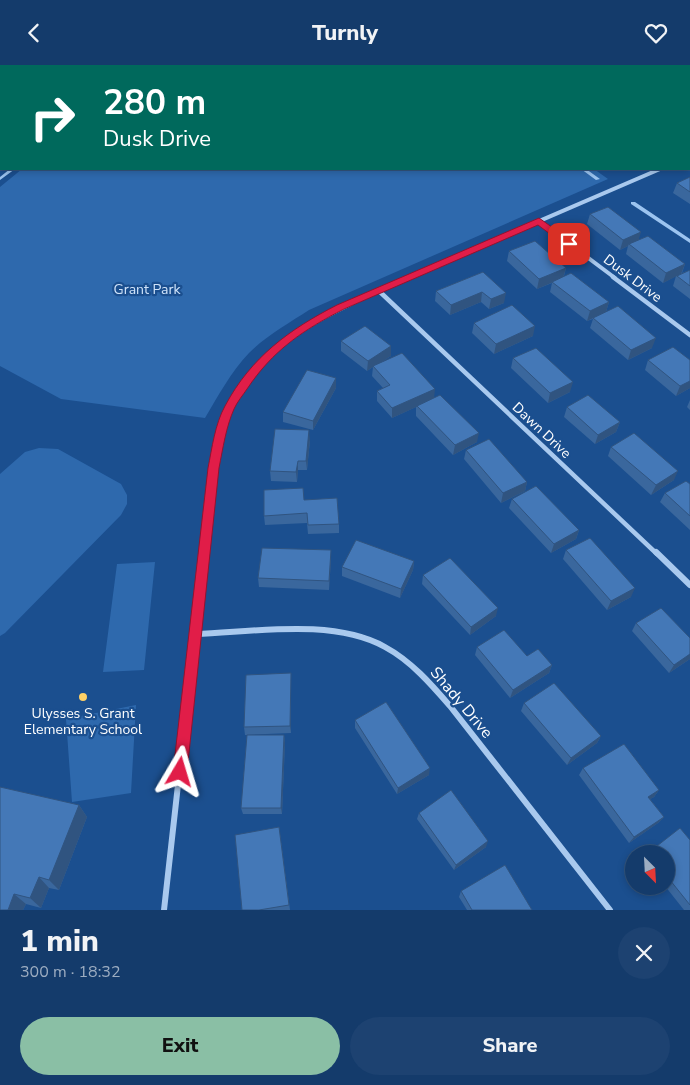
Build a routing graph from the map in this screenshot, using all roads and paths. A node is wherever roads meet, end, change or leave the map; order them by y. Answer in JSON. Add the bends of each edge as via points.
{"nodes":[{"id":1,"x":525,"y":65,"type":"edge"},
{"id":2,"x":546,"y":65,"type":"edge"},
{"id":3,"x":658,"y":170,"type":"edge"},
{"id":4,"x":539,"y":221,"type":"junction"},
{"id":5,"x":380,"y":291,"type":"junction"},
{"id":6,"x":690,"y":335,"type":"edge"},
{"id":7,"x":690,"y":585,"type":"edge"},
{"id":8,"x":196,"y":634,"type":"junction"},
{"id":9,"x":164,"y":910,"type":"edge"},
{"id":10,"x":610,"y":910,"type":"edge"}],
"edges":[{"from":1,"to":2,"type":"street"},
{"from":3,"to":4,"type":"street"},
{"from":4,"to":5,"type":"street"},
{"from":4,"to":6,"type":"street","name":"Dusk Drive"},
{"from":5,"to":7,"type":"street","name":"Dawn Drive"},
{"from":5,"to":8,"type":"street","via":[[341,307],[285,339],[266,357],[229,407],[219,437],[214,468]]},
{"from":8,"to":9,"type":"street"},
{"from":8,"to":10,"type":"street","name":"Shady Drive","via":[[341,633],[374,641],[402,658],[428,680],[450,706]]}]}
